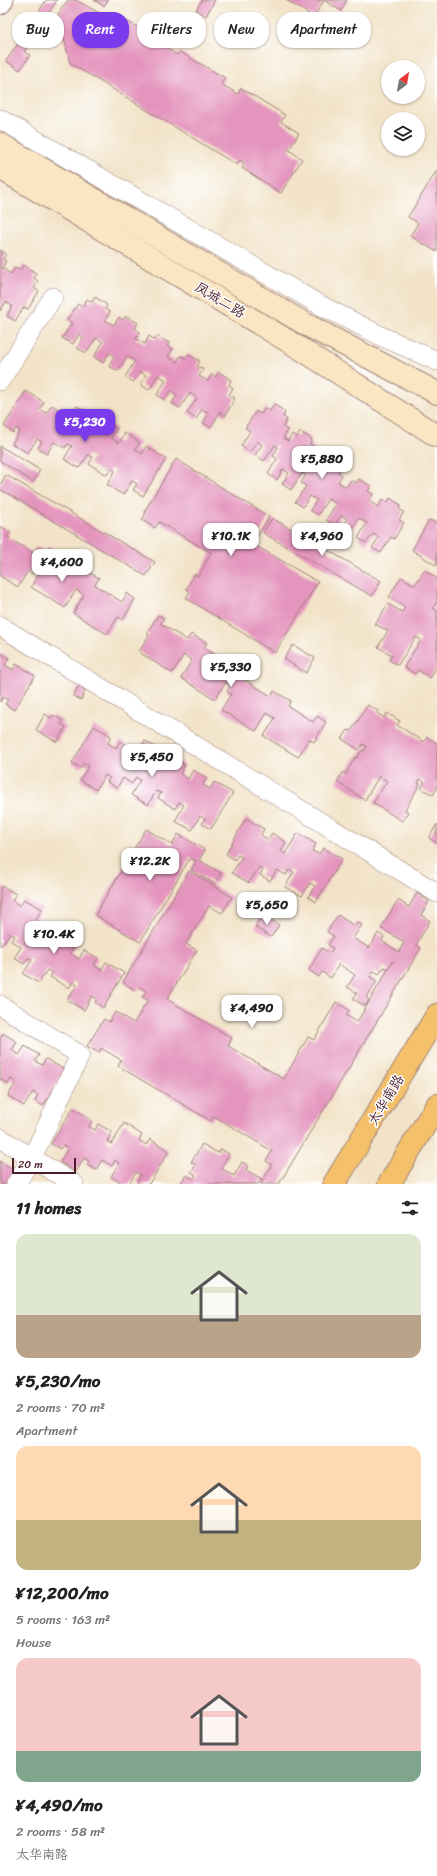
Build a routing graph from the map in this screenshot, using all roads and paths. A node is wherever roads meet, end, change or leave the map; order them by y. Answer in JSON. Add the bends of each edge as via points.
{"nodes":[{"id":1,"x":2,"y":0,"type":"edge"},
{"id":2,"x":0,"y":3,"type":"edge"},
{"id":3,"x":0,"y":119,"type":"edge"},
{"id":4,"x":0,"y":144,"type":"edge"},
{"id":5,"x":0,"y":168,"type":"edge"},
{"id":6,"x":53,"y":297,"type":"dead end"},
{"id":7,"x":437,"y":361,"type":"edge"},
{"id":8,"x":0,"y":381,"type":"edge"},
{"id":9,"x":437,"y":393,"type":"edge"},
{"id":10,"x":437,"y":436,"type":"edge"},
{"id":11,"x":0,"y":626,"type":"edge"},
{"id":12,"x":437,"y":893,"type":"edge"},
{"id":13,"x":0,"y":1006,"type":"edge"},
{"id":14,"x":437,"y":1015,"type":"edge"},
{"id":15,"x":437,"y":1105,"type":"edge"},
{"id":16,"x":0,"y":1138,"type":"edge"},
{"id":17,"x":32,"y":1158,"type":"junction"},
{"id":18,"x":16,"y":1184,"type":"edge"},
{"id":19,"x":74,"y":1184,"type":"edge"},
{"id":20,"x":334,"y":1184,"type":"edge"},
{"id":21,"x":389,"y":1184,"type":"edge"}],
"edges":[{"from":1,"to":2,"type":"street"},
{"from":3,"to":7,"type":"street","via":[[320,305]]},
{"from":4,"to":9,"type":"main road","name":"凤城二路","via":[[307,325]]},
{"from":5,"to":10,"type":"main road","name":"凤城二路","via":[[294,344]]},
{"from":6,"to":8,"type":"street"},
{"from":11,"to":12,"type":"street"},
{"from":13,"to":17,"type":"street","via":[[80,1055]]},
{"from":14,"to":20,"type":"main road","name":"太华南路"},
{"from":15,"to":21,"type":"main road"},
{"from":16,"to":17,"type":"street"},
{"from":17,"to":18,"type":"street"},
{"from":17,"to":19,"type":"street"}]}
